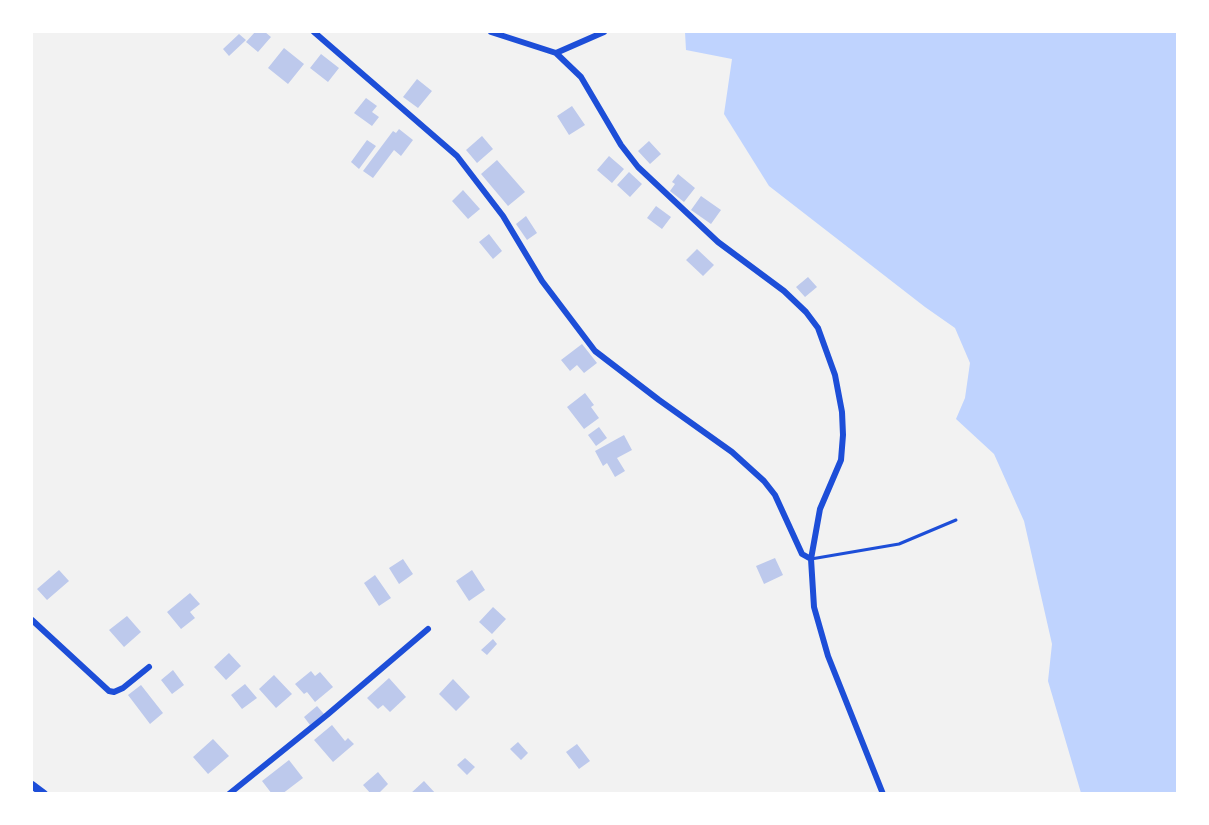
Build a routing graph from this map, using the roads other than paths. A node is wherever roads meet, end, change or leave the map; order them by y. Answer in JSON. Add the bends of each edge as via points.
{"nodes":[{"id":1,"x":314,"y":32,"type":"edge"},
{"id":2,"x":491,"y":32,"type":"edge"},
{"id":3,"x":604,"y":32,"type":"edge"},
{"id":4,"x":556,"y":53,"type":"junction"},
{"id":5,"x":956,"y":520,"type":"dead end"},
{"id":6,"x":811,"y":559,"type":"junction"},
{"id":7,"x":32,"y":620,"type":"edge"},
{"id":8,"x":428,"y":629,"type":"dead end"},
{"id":9,"x":150,"y":667,"type":"dead end"},
{"id":10,"x":32,"y":785,"type":"edge"},
{"id":11,"x":44,"y":794,"type":"edge"},
{"id":12,"x":229,"y":794,"type":"edge"},
{"id":13,"x":883,"y":794,"type":"edge"}],
"edges":[{"from":1,"to":6,"type":"street","via":[[457,156],[595,351],[716,440],[764,481],[775,495],[802,554]]},
{"from":2,"to":4,"type":"street"},
{"from":3,"to":4,"type":"street"},
{"from":4,"to":6,"type":"street","via":[[580,77],[638,167],[718,242],[784,291],[818,328],[835,375],[843,435],[841,460],[820,509]]},
{"from":5,"to":6,"type":"lane","via":[[900,544]]},
{"from":6,"to":13,"type":"street","via":[[819,628]]},
{"from":7,"to":9,"type":"street","via":[[105,689],[113,692],[123,688]]},
{"from":8,"to":12,"type":"street"},
{"from":10,"to":11,"type":"street"}]}
